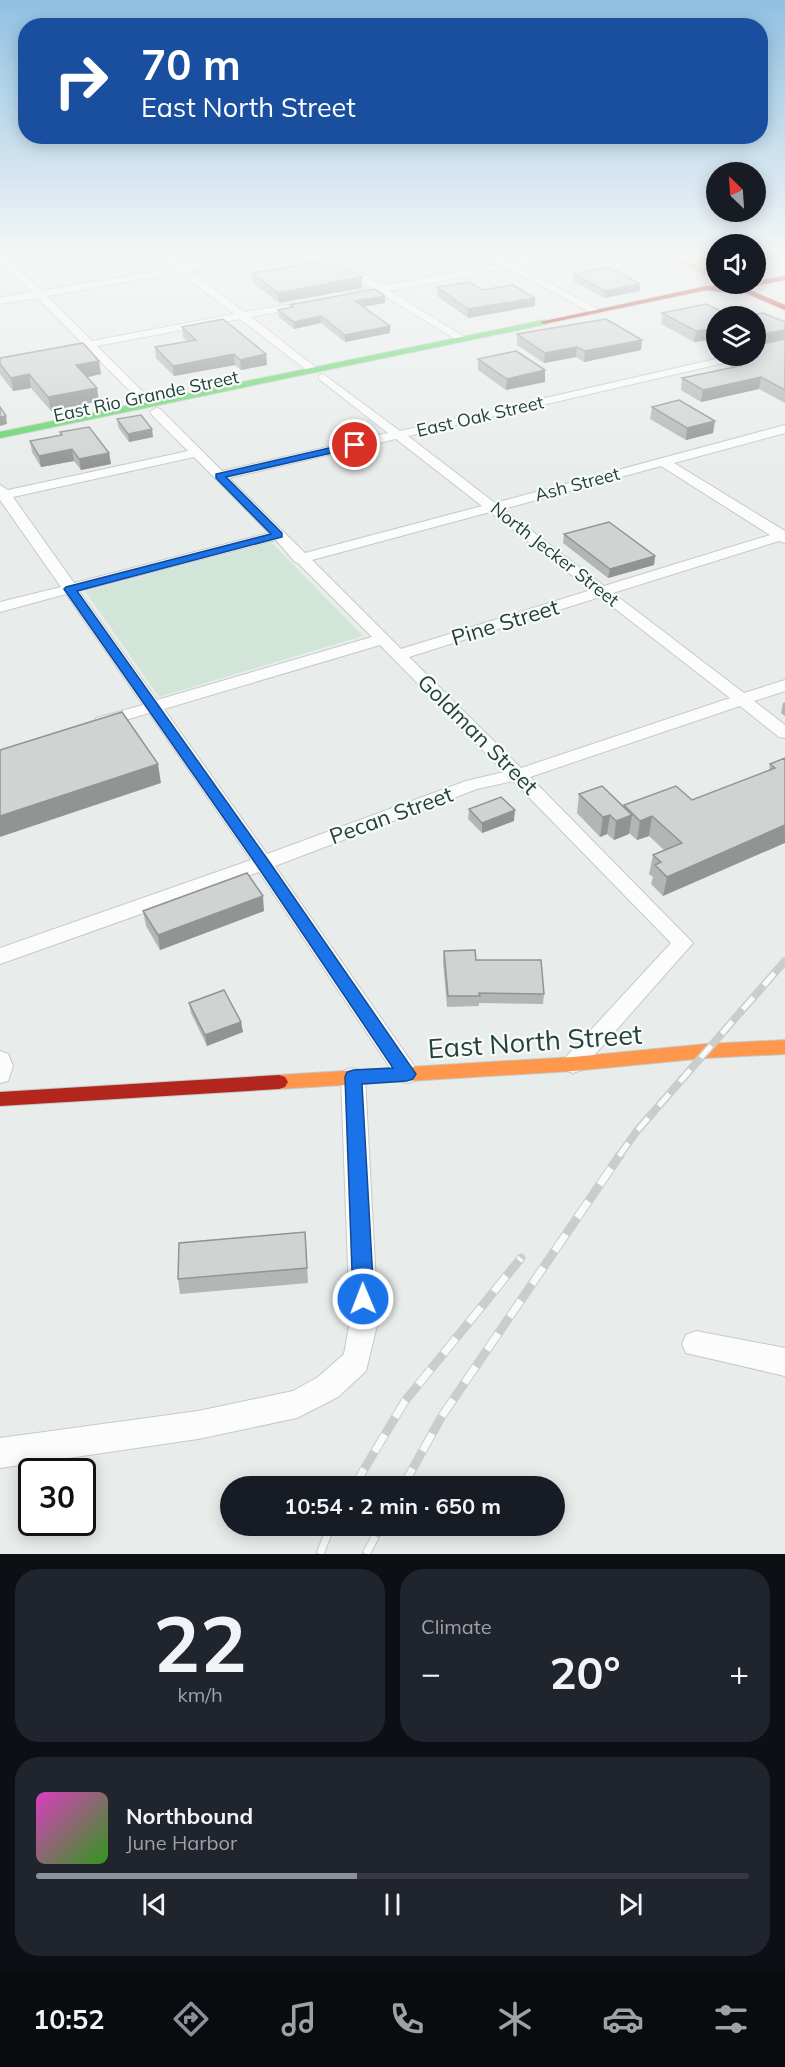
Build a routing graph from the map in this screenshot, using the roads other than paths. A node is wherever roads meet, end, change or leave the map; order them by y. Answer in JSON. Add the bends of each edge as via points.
{"nodes":[{"id":1,"x":71,"y":326,"type":"edge"},
{"id":2,"x":190,"y":326,"type":"edge"},
{"id":3,"x":255,"y":326,"type":"edge"},
{"id":4,"x":438,"y":326,"type":"edge"},
{"id":5,"x":525,"y":326,"type":"edge"},
{"id":6,"x":558,"y":326,"type":"edge"},
{"id":7,"x":460,"y":339,"type":"junction"},
{"id":8,"x":90,"y":344,"type":"junction"},
{"id":9,"x":45,"y":353,"type":"edge"},
{"id":10,"x":706,"y":364,"type":"edge"},
{"id":11,"x":318,"y":373,"type":"junction"},
{"id":12,"x":152,"y":408,"type":"junction"},
{"id":13,"x":785,"y":429,"type":"edge"},
{"id":14,"x":400,"y":434,"type":"junction"},
{"id":15,"x":0,"y":435,"type":"edge"},
{"id":16,"x":0,"y":445,"type":"edge"},
{"id":17,"x":196,"y":453,"type":"junction"},
{"id":18,"x":662,"y":461,"type":"junction"},
{"id":19,"x":219,"y":476,"type":"junction"},
{"id":20,"x":1,"y":494,"type":"edge"},
{"id":21,"x":493,"y":506,"type":"junction"},
{"id":22,"x":278,"y":535,"type":"junction"},
{"id":23,"x":784,"y":537,"type":"edge"},
{"id":24,"x":300,"y":559,"type":"junction"},
{"id":25,"x":70,"y":589,"type":"junction"},
{"id":26,"x":603,"y":591,"type":"junction"},
{"id":27,"x":0,"y":607,"type":"edge"},
{"id":28,"x":382,"y":639,"type":"junction"},
{"id":29,"x":398,"y":655,"type":"junction"},
{"id":30,"x":785,"y":685,"type":"edge"},
{"id":31,"x":745,"y":700,"type":"junction"},
{"id":32,"x":152,"y":707,"type":"junction"},
{"id":33,"x":87,"y":726,"type":"edge"},
{"id":34,"x":785,"y":732,"type":"edge"},
{"id":35,"x":518,"y":773,"type":"junction"},
{"id":36,"x":263,"y":863,"type":"junction"},
{"id":37,"x":0,"y":956,"type":"edge"},
{"id":38,"x":785,"y":1047,"type":"edge"},
{"id":39,"x":0,"y":1060,"type":"edge"},
{"id":40,"x":573,"y":1064,"type":"junction"},
{"id":41,"x":0,"y":1074,"type":"edge"},
{"id":42,"x":407,"y":1074,"type":"junction"},
{"id":43,"x":353,"y":1077,"type":"junction"},
{"id":44,"x":0,"y":1099,"type":"edge"},
{"id":45,"x":696,"y":1344,"type":"dead end"},
{"id":46,"x":785,"y":1362,"type":"edge"},
{"id":47,"x":0,"y":1453,"type":"edge"}],
"edges":[{"from":1,"to":8,"type":"street","name":"Goldman Street"},
{"from":2,"to":8,"type":"street"},
{"from":3,"to":11,"type":"street","name":"North Jecker Street"},
{"from":4,"to":7,"type":"street"},
{"from":5,"to":7,"type":"main road","name":"East Rio Grande Street"},
{"from":6,"to":11,"type":"main road","name":"East Rio Grande Street"},
{"from":7,"to":11,"type":"main road","name":"East Rio Grande Street"},
{"from":8,"to":9,"type":"street"},
{"from":8,"to":12,"type":"street","name":"Goldman Street"},
{"from":10,"to":14,"type":"street","name":"East Oak Street"},
{"from":11,"to":12,"type":"main road","name":"East Rio Grande Street"},
{"from":11,"to":12,"type":"main road","name":"East Rio Grande Street","via":[[195,394]]},
{"from":11,"to":14,"type":"street","name":"North Jecker Street"},
{"from":12,"to":15,"type":"main road","name":"East Rio Grande Street"},
{"from":12,"to":16,"type":"main road","name":"East Rio Grande Street"},
{"from":12,"to":17,"type":"street","name":"Goldman Street"},
{"from":13,"to":18,"type":"street","name":"Ash Street"},
{"from":14,"to":19,"type":"street","name":"East Oak Street"},
{"from":14,"to":21,"type":"street","name":"North Jecker Street"},
{"from":17,"to":19,"type":"street","name":"Goldman Street"},
{"from":17,"to":20,"type":"street"},
{"from":18,"to":21,"type":"street","name":"Ash Street"},
{"from":18,"to":23,"type":"street"},
{"from":19,"to":22,"type":"street","name":"Goldman Street"},
{"from":20,"to":25,"type":"street"},
{"from":21,"to":24,"type":"street","name":"Ash Street"},
{"from":21,"to":26,"type":"street","name":"North Jecker Street"},
{"from":22,"to":24,"type":"street","name":"Goldman Street"},
{"from":22,"to":25,"type":"street"},
{"from":23,"to":26,"type":"street","name":"Pine Street"},
{"from":24,"to":28,"type":"street","name":"Goldman Street"},
{"from":25,"to":27,"type":"street"},
{"from":25,"to":32,"type":"street"},
{"from":26,"to":29,"type":"street","name":"Pine Street"},
{"from":26,"to":31,"type":"street","name":"North Jecker Street"},
{"from":28,"to":29,"type":"street","name":"Goldman Street"},
{"from":28,"to":32,"type":"street"},
{"from":29,"to":35,"type":"street","name":"Goldman Street"},
{"from":30,"to":31,"type":"street","name":"Pecan Street"},
{"from":31,"to":34,"type":"street","name":"North Jecker Street"},
{"from":31,"to":35,"type":"street","name":"Pecan Street"},
{"from":32,"to":33,"type":"street"},
{"from":32,"to":36,"type":"street"},
{"from":35,"to":36,"type":"street","name":"Pecan Street","via":[[472,785]]},
{"from":35,"to":40,"type":"street","name":"Goldman Street","via":[[683,943]]},
{"from":36,"to":37,"type":"street","name":"Pecan Street"},
{"from":36,"to":42,"type":"street"},
{"from":38,"to":40,"type":"main road","name":"East North Street"},
{"from":39,"to":41,"type":"street"},
{"from":40,"to":42,"type":"main road","name":"East North Street"},
{"from":42,"to":43,"type":"main road","name":"East North Street"},
{"from":43,"to":44,"type":"main road","name":"East North Street"},
{"from":43,"to":47,"type":"street","via":[[364,1322],[356,1361],[328,1387],[297,1404],[243,1417]]},
{"from":45,"to":46,"type":"street"}]}
